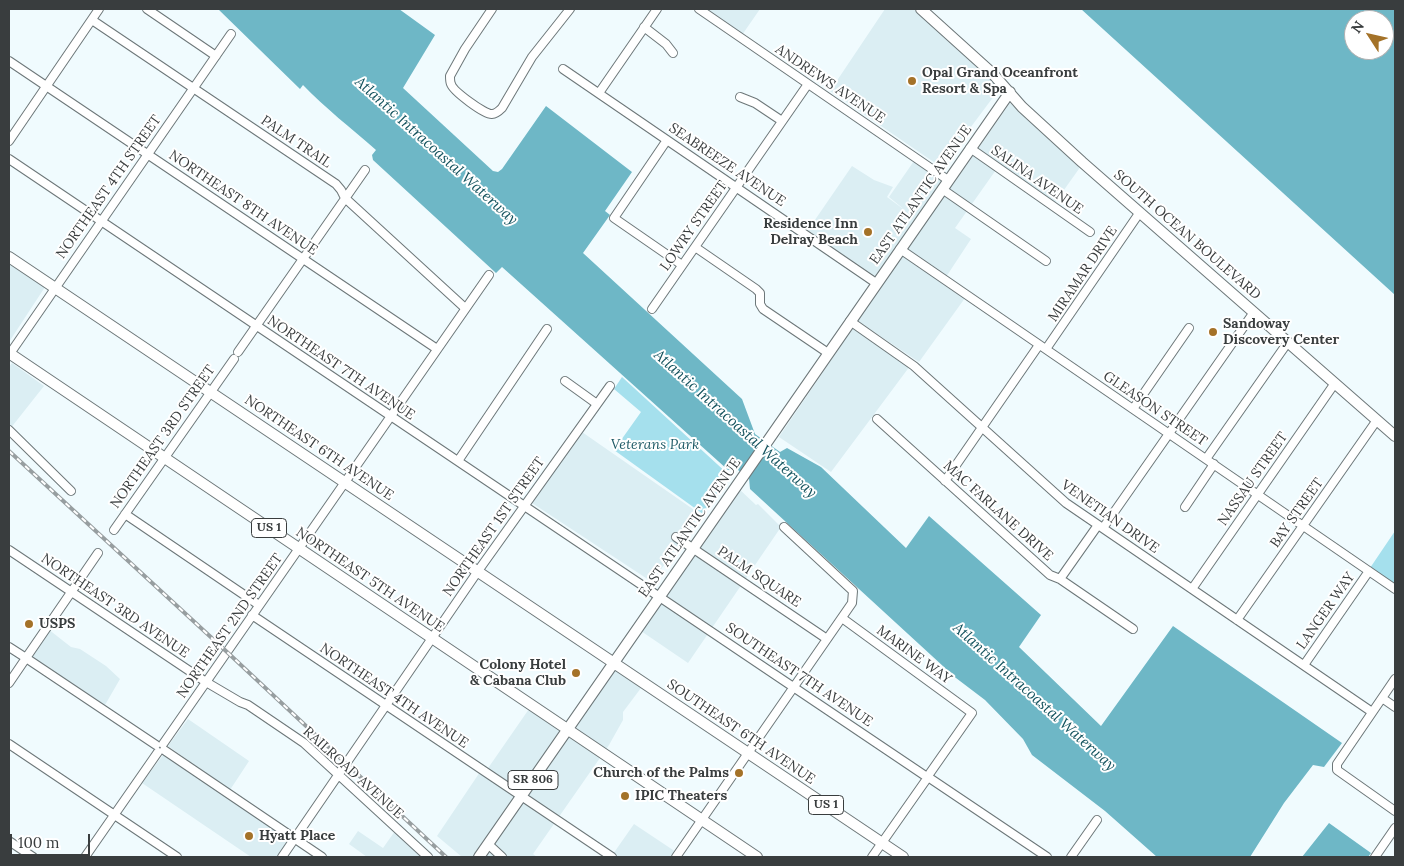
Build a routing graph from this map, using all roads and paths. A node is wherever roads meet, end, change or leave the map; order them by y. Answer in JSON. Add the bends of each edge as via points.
{"nodes":[{"id":1,"x":99,"y":9,"type":"edge"},
{"id":2,"x":147,"y":9,"type":"edge"},
{"id":3,"x":492,"y":9,"type":"edge"},
{"id":4,"x":570,"y":9,"type":"edge"},
{"id":5,"x":657,"y":9,"type":"edge"},
{"id":6,"x":699,"y":9,"type":"edge"},
{"id":7,"x":922,"y":9,"type":"edge"},
{"id":8,"x":92,"y":20,"type":"junction"},
{"id":9,"x":644,"y":27,"type":"junction"},
{"id":10,"x":231,"y":34,"type":"dead end"},
{"id":11,"x":673,"y":53,"type":"dead end"},
{"id":12,"x":216,"y":56,"type":"junction"},
{"id":13,"x":9,"y":61,"type":"edge"},
{"id":14,"x":563,"y":69,"type":"dead end"},
{"id":15,"x":808,"y":84,"type":"junction"},
{"id":16,"x":46,"y":86,"type":"junction"},
{"id":17,"x":194,"y":87,"type":"junction"},
{"id":18,"x":1010,"y":92,"type":"junction"},
{"id":19,"x":599,"y":93,"type":"junction"},
{"id":20,"x":740,"y":97,"type":"dead end"},
{"id":21,"x":782,"y":121,"type":"junction"},
{"id":22,"x":9,"y":140,"type":"edge"},
{"id":23,"x":668,"y":140,"type":"junction"},
{"id":24,"x":970,"y":148,"type":"junction"},
{"id":25,"x":148,"y":154,"type":"junction"},
{"id":26,"x":9,"y":159,"type":"edge"},
{"id":27,"x":365,"y":170,"type":"dead end"},
{"id":28,"x":945,"y":185,"type":"junction"},
{"id":29,"x":736,"y":186,"type":"junction"},
{"id":30,"x":345,"y":198,"type":"junction"},
{"id":31,"x":1140,"y":212,"type":"junction"},
{"id":32,"x":101,"y":222,"type":"junction"},
{"id":33,"x":1090,"y":232,"type":"dead end"},
{"id":34,"x":695,"y":247,"type":"junction"},
{"id":35,"x":900,"y":249,"type":"junction"},
{"id":36,"x":9,"y":257,"type":"edge"},
{"id":37,"x":303,"y":259,"type":"junction"},
{"id":38,"x":1046,"y":261,"type":"dead end"},
{"id":39,"x":682,"y":265,"type":"junction"},
{"id":40,"x":489,"y":275,"type":"dead end"},
{"id":41,"x":876,"y":283,"type":"junction"},
{"id":42,"x":54,"y":288,"type":"junction"},
{"id":43,"x":466,"y":308,"type":"junction"},
{"id":44,"x":652,"y":309,"type":"dead end"},
{"id":45,"x":1254,"y":312,"type":"junction"},
{"id":46,"x":850,"y":321,"type":"junction"},
{"id":47,"x":256,"y":326,"type":"junction"},
{"id":48,"x":1189,"y":328,"type":"dead end"},
{"id":49,"x":547,"y":329,"type":"dead end"},
{"id":50,"x":1288,"y":342,"type":"junction"},
{"id":51,"x":1043,"y":347,"type":"junction"},
{"id":52,"x":437,"y":349,"type":"junction"},
{"id":53,"x":828,"y":353,"type":"junction"},
{"id":54,"x":9,"y":354,"type":"edge"},
{"id":55,"x":565,"y":381,"type":"dead end"},
{"id":56,"x":1335,"y":383,"type":"junction"},
{"id":57,"x":610,"y":386,"type":"dead end"},
{"id":58,"x":210,"y":392,"type":"junction"},
{"id":59,"x":597,"y":404,"type":"junction"},
{"id":60,"x":1133,"y":409,"type":"junction"},
{"id":61,"x":391,"y":416,"type":"junction"},
{"id":62,"x":878,"y":419,"type":"dead end"},
{"id":63,"x":1377,"y":420,"type":"junction"},
{"id":64,"x":982,"y":427,"type":"junction"},
{"id":65,"x":9,"y":430,"type":"edge"},
{"id":66,"x":1169,"y":434,"type":"junction"},
{"id":67,"x":1395,"y":436,"type":"edge"},
{"id":68,"x":165,"y":458,"type":"junction"},
{"id":69,"x":1206,"y":459,"type":"junction"},
{"id":70,"x":458,"y":461,"type":"junction"},
{"id":71,"x":1214,"y":464,"type":"junction"},
{"id":72,"x":945,"y":481,"type":"junction"},
{"id":73,"x":345,"y":482,"type":"junction"},
{"id":74,"x":72,"y":491,"type":"dead end"},
{"id":75,"x":1258,"y":494,"type":"junction"},
{"id":76,"x":524,"y":506,"type":"junction"},
{"id":77,"x":1184,"y":506,"type":"dead end"},
{"id":78,"x":125,"y":514,"type":"junction"},
{"id":79,"x":1303,"y":526,"type":"junction"},
{"id":80,"x":784,"y":527,"type":"dead end"},
{"id":81,"x":1101,"y":527,"type":"junction"},
{"id":82,"x":114,"y":530,"type":"dead end"},
{"id":83,"x":676,"y":537,"type":"dead end"},
{"id":84,"x":299,"y":549,"type":"junction"},
{"id":85,"x":693,"y":549,"type":"junction"},
{"id":86,"x":9,"y":550,"type":"edge"},
{"id":87,"x":98,"y":553,"type":"dead end"},
{"id":88,"x":478,"y":571,"type":"junction"},
{"id":89,"x":1369,"y":571,"type":"junction"},
{"id":90,"x":1060,"y":579,"type":"junction"},
{"id":91,"x":1192,"y":589,"type":"junction"},
{"id":92,"x":1395,"y":589,"type":"edge"},
{"id":93,"x":72,"y":592,"type":"junction"},
{"id":94,"x":659,"y":597,"type":"junction"},
{"id":95,"x":260,"y":605,"type":"junction"},
{"id":96,"x":252,"y":615,"type":"junction"},
{"id":97,"x":842,"y":618,"type":"junction"},
{"id":98,"x":1237,"y":620,"type":"junction"},
{"id":99,"x":1133,"y":628,"type":"dead end"},
{"id":100,"x":432,"y":638,"type":"junction"},
{"id":101,"x":828,"y":639,"type":"junction"},
{"id":102,"x":9,"y":646,"type":"edge"},
{"id":103,"x":26,"y":658,"type":"junction"},
{"id":104,"x":614,"y":662,"type":"junction"},
{"id":105,"x":1304,"y":665,"type":"junction"},
{"id":106,"x":1395,"y":679,"type":"edge"},
{"id":107,"x":206,"y":682,"type":"junction"},
{"id":108,"x":9,"y":683,"type":"edge"},
{"id":109,"x":794,"y":687,"type":"junction"},
{"id":110,"x":1382,"y":698,"type":"junction"},
{"id":111,"x":387,"y":706,"type":"junction"},
{"id":112,"x":1395,"y":707,"type":"edge"},
{"id":113,"x":1372,"y":712,"type":"junction"},
{"id":114,"x":567,"y":730,"type":"junction"},
{"id":115,"x":9,"y":744,"type":"edge"},
{"id":116,"x":160,"y":748,"type":"junction"},
{"id":117,"x":748,"y":753,"type":"junction"},
{"id":118,"x":338,"y":775,"type":"junction"},
{"id":119,"x":928,"y":777,"type":"junction"},
{"id":120,"x":521,"y":796,"type":"junction"},
{"id":121,"x":1395,"y":811,"type":"edge"},
{"id":122,"x":114,"y":815,"type":"junction"},
{"id":123,"x":701,"y":820,"type":"junction"},
{"id":124,"x":1097,"y":820,"type":"dead end"},
{"id":125,"x":1395,"y":828,"type":"edge"},
{"id":126,"x":294,"y":838,"type":"junction"},
{"id":127,"x":9,"y":841,"type":"edge"},
{"id":128,"x":882,"y":843,"type":"junction"},
{"id":129,"x":488,"y":844,"type":"junction"},
{"id":130,"x":32,"y":857,"type":"edge"},
{"id":131,"x":85,"y":857,"type":"edge"},
{"id":132,"x":177,"y":857,"type":"edge"},
{"id":133,"x":282,"y":857,"type":"edge"},
{"id":134,"x":322,"y":857,"type":"edge"},
{"id":135,"x":428,"y":857,"type":"edge"},
{"id":136,"x":479,"y":857,"type":"edge"},
{"id":137,"x":502,"y":857,"type":"edge"},
{"id":138,"x":612,"y":857,"type":"edge"},
{"id":139,"x":676,"y":857,"type":"edge"},
{"id":140,"x":757,"y":857,"type":"edge"},
{"id":141,"x":872,"y":857,"type":"edge"},
{"id":142,"x":904,"y":857,"type":"edge"},
{"id":143,"x":1047,"y":857,"type":"edge"},
{"id":144,"x":1071,"y":857,"type":"edge"},
{"id":145,"x":1375,"y":857,"type":"edge"}],
"edges":[{"from":1,"to":8,"type":"street"},
{"from":2,"to":12,"type":"street"},
{"from":3,"to":4,"type":"street","via":[[450,76],[450,84],[459,93],[492,114],[498,112],[532,58]]},
{"from":5,"to":9,"type":"street"},
{"from":6,"to":15,"type":"street","name":"ANDREWS AVENUE"},
{"from":7,"to":18,"type":"main road","name":"SOUTH OCEAN BOULEVARD"},
{"from":8,"to":16,"type":"street"},
{"from":8,"to":17,"type":"street","name":"PALM TRAIL"},
{"from":9,"to":11,"type":"street"},
{"from":9,"to":19,"type":"street"},
{"from":10,"to":12,"type":"street","name":"NORTHEAST 4TH STREET"},
{"from":12,"to":17,"type":"street","name":"NORTHEAST 4TH STREET"},
{"from":13,"to":16,"type":"street","name":"NORTHEAST 8TH AVENUE"},
{"from":14,"to":19,"type":"street","name":"SEABREEZE AVENUE"},
{"from":15,"to":21,"type":"street","name":"LOWRY STREET"},
{"from":15,"to":28,"type":"street","name":"ANDREWS AVENUE"},
{"from":16,"to":22,"type":"street"},
{"from":16,"to":25,"type":"street","name":"NORTHEAST 8TH AVENUE"},
{"from":17,"to":25,"type":"street","name":"NORTHEAST 4TH STREET"},
{"from":17,"to":30,"type":"street","name":"PALM TRAIL","via":[[336,184]]},
{"from":18,"to":24,"type":"main road","name":"EAST ATLANTIC AVENUE","number":"SR 806"},
{"from":18,"to":31,"type":"main road","name":"SOUTH OCEAN BOULEVARD","via":[[1082,162]]},
{"from":19,"to":23,"type":"street","name":"SEABREEZE AVENUE"},
{"from":20,"to":21,"type":"street"},
{"from":21,"to":29,"type":"street","name":"LOWRY STREET"},
{"from":23,"to":29,"type":"street","name":"SEABREEZE AVENUE"},
{"from":23,"to":39,"type":"street","via":[[614,218]]},
{"from":24,"to":28,"type":"main road","name":"EAST ATLANTIC AVENUE","number":"SR 806"},
{"from":24,"to":33,"type":"street","name":"SALINA AVENUE"},
{"from":25,"to":32,"type":"street","name":"NORTHEAST 4TH STREET"},
{"from":25,"to":37,"type":"street","name":"NORTHEAST 8TH AVENUE"},
{"from":26,"to":32,"type":"street","name":"NORTHEAST 7TH AVENUE"},
{"from":27,"to":30,"type":"street","name":"NORTHEAST 3RD STREET"},
{"from":28,"to":35,"type":"main road","name":"EAST ATLANTIC AVENUE","number":"SR 806"},
{"from":28,"to":38,"type":"street","name":"ANDREWS AVENUE"},
{"from":29,"to":34,"type":"street","name":"LOWRY STREET"},
{"from":29,"to":41,"type":"street","name":"SEABREEZE AVENUE"},
{"from":30,"to":37,"type":"street","name":"NORTHEAST 3RD STREET"},
{"from":30,"to":43,"type":"street","name":"PALM TRAIL"},
{"from":31,"to":45,"type":"main road","name":"SOUTH OCEAN BOULEVARD"},
{"from":31,"to":51,"type":"street","name":"MIRAMAR DRIVE"},
{"from":32,"to":42,"type":"street","name":"NORTHEAST 4TH STREET"},
{"from":32,"to":47,"type":"street","name":"NORTHEAST 7TH AVENUE"},
{"from":34,"to":39,"type":"street","name":"LOWRY STREET"},
{"from":34,"to":53,"type":"street","via":[[756,289],[760,293],[763,310]]},
{"from":35,"to":41,"type":"main road","name":"EAST ATLANTIC AVENUE","number":"SR 806"},
{"from":35,"to":51,"type":"street","name":"GLEASON STREET"},
{"from":36,"to":42,"type":"main road","name":"NORTHEAST 6TH AVENUE","number":"US 1"},
{"from":37,"to":47,"type":"street","name":"NORTHEAST 3RD STREET"},
{"from":37,"to":52,"type":"street","name":"NORTHEAST 8TH AVENUE"},
{"from":39,"to":44,"type":"street","name":"LOWRY STREET"},
{"from":40,"to":43,"type":"street","name":"NORTHEAST 2ND STREET"},
{"from":41,"to":46,"type":"main road","name":"EAST ATLANTIC AVENUE","number":"SR 806"},
{"from":42,"to":54,"type":"street","name":"NORTHEAST 4TH STREET"},
{"from":42,"to":58,"type":"main road","name":"NORTHEAST 6TH AVENUE","number":"US 1"},
{"from":43,"to":52,"type":"street","name":"NORTHEAST 2ND STREET"},
{"from":45,"to":50,"type":"main road","name":"SOUTH OCEAN BOULEVARD"},
{"from":45,"to":66,"type":"street"},
{"from":46,"to":53,"type":"main road","name":"EAST ATLANTIC AVENUE","number":"SR 806"},
{"from":46,"to":64,"type":"street","name":"VENETIAN DRIVE","via":[[914,366]]},
{"from":47,"to":58,"type":"street","name":"NORTHEAST 3RD STREET"},
{"from":47,"to":61,"type":"street","name":"NORTHEAST 7TH AVENUE"},
{"from":48,"to":60,"type":"street"},
{"from":49,"to":70,"type":"street"},
{"from":50,"to":56,"type":"main road","name":"SOUTH OCEAN BOULEVARD"},
{"from":50,"to":69,"type":"street"},
{"from":51,"to":60,"type":"street","name":"GLEASON STREET"},
{"from":51,"to":64,"type":"street","name":"MIRAMAR DRIVE"},
{"from":52,"to":61,"type":"street","name":"NORTHEAST 2ND STREET"},
{"from":53,"to":85,"type":"main road","name":"EAST ATLANTIC AVENUE","number":"SR 806"},
{"from":54,"to":68,"type":"main road","name":"NORTHEAST 5TH AVENUE","number":"US 1"},
{"from":55,"to":59,"type":"street"},
{"from":56,"to":63,"type":"main road","name":"SOUTH OCEAN BOULEVARD"},
{"from":56,"to":75,"type":"street","name":"NASSAU STREET"},
{"from":57,"to":59,"type":"street","name":"NORTHEAST 1ST STREET"},
{"from":58,"to":68,"type":"street","name":"NORTHEAST 3RD STREET"},
{"from":58,"to":73,"type":"main road","name":"NORTHEAST 6TH AVENUE","number":"US 1"},
{"from":59,"to":76,"type":"street","name":"NORTHEAST 1ST STREET"},
{"from":60,"to":66,"type":"street","name":"GLEASON STREET"},
{"from":61,"to":70,"type":"street","name":"NORTHEAST 7TH AVENUE"},
{"from":61,"to":73,"type":"street","name":"NORTHEAST 2ND STREET"},
{"from":62,"to":72,"type":"street","name":"MAC FARLANE DRIVE"},
{"from":63,"to":67,"type":"main road","name":"SOUTH OCEAN BOULEVARD"},
{"from":63,"to":79,"type":"street","name":"BAY STREET"},
{"from":64,"to":72,"type":"street","name":"MIRAMAR DRIVE"},
{"from":64,"to":81,"type":"street","name":"VENETIAN DRIVE","via":[[1058,496]]},
{"from":65,"to":74,"type":"street"},
{"from":66,"to":69,"type":"street","name":"GLEASON STREET"},
{"from":66,"to":81,"type":"street"},
{"from":68,"to":78,"type":"street","name":"NORTHEAST 3RD STREET"},
{"from":68,"to":84,"type":"main road","name":"NORTHEAST 5TH AVENUE","number":"US 1"},
{"from":69,"to":71,"type":"street","name":"GLEASON STREET"},
{"from":70,"to":76,"type":"street","name":"NORTHEAST 7TH AVENUE"},
{"from":71,"to":75,"type":"street","name":"GLEASON STREET"},
{"from":71,"to":77,"type":"street"},
{"from":72,"to":90,"type":"street","name":"MAC FARLANE DRIVE","via":[[1050,575]]},
{"from":73,"to":84,"type":"street","name":"NORTHEAST 2ND STREET"},
{"from":73,"to":88,"type":"main road","name":"NORTHEAST 6TH AVENUE","number":"US 1"},
{"from":75,"to":79,"type":"street","name":"GLEASON STREET"},
{"from":75,"to":91,"type":"street","name":"NASSAU STREET"},
{"from":76,"to":88,"type":"street","name":"NORTHEAST 1ST STREET"},
{"from":76,"to":94,"type":"street","name":"NORTHEAST 7TH AVENUE"},
{"from":78,"to":82,"type":"street","name":"NORTHEAST 3RD STREET"},
{"from":78,"to":95,"type":"street"},
{"from":79,"to":89,"type":"street","name":"GLEASON STREET"},
{"from":79,"to":98,"type":"street","name":"BAY STREET"},
{"from":80,"to":97,"type":"street","via":[[853,591],[852,603]]},
{"from":81,"to":90,"type":"street"},
{"from":81,"to":91,"type":"street","name":"VENETIAN DRIVE"},
{"from":83,"to":85,"type":"street","name":"PALM SQUARE"},
{"from":84,"to":95,"type":"street","name":"NORTHEAST 2ND STREET"},
{"from":84,"to":100,"type":"main road","name":"NORTHEAST 5TH AVENUE","number":"US 1"},
{"from":85,"to":94,"type":"main road","name":"EAST ATLANTIC AVENUE","number":"SR 806"},
{"from":85,"to":101,"type":"street","name":"PALM SQUARE"},
{"from":86,"to":93,"type":"street","name":"NORTHEAST 3RD AVENUE"},
{"from":87,"to":93,"type":"street"},
{"from":88,"to":100,"type":"street","name":"NORTHEAST 1ST STREET"},
{"from":88,"to":104,"type":"main road","name":"NORTHEAST 6TH AVENUE","number":"US 1"},
{"from":89,"to":92,"type":"street","name":"GLEASON STREET"},
{"from":89,"to":105,"type":"street","name":"LANGER WAY"},
{"from":90,"to":99,"type":"street","name":"MAC FARLANE DRIVE"},
{"from":91,"to":98,"type":"street","name":"VENETIAN DRIVE"},
{"from":93,"to":103,"type":"street"},
{"from":93,"to":107,"type":"street","name":"NORTHEAST 3RD AVENUE"},
{"from":94,"to":104,"type":"main road","name":"EAST ATLANTIC AVENUE","number":"SR 806"},
{"from":94,"to":109,"type":"street","name":"SOUTHEAST 7TH AVENUE"},
{"from":95,"to":96,"type":"street","name":"NORTHEAST 2ND STREET"},
{"from":96,"to":107,"type":"street","name":"NORTHEAST 2ND STREET"},
{"from":96,"to":111,"type":"street","name":"NORTHEAST 4TH AVENUE"},
{"from":97,"to":101,"type":"street"},
{"from":97,"to":119,"type":"street","name":"MARINE WAY","via":[[972,713]]},
{"from":98,"to":105,"type":"street","name":"VENETIAN DRIVE"},
{"from":100,"to":111,"type":"street","name":"NORTHEAST 1ST STREET"},
{"from":100,"to":114,"type":"main road","name":"NORTHEAST 5TH AVENUE","number":"US 1"},
{"from":101,"to":109,"type":"street"},
{"from":102,"to":103,"type":"street"},
{"from":103,"to":108,"type":"street"},
{"from":103,"to":116,"type":"street"},
{"from":104,"to":114,"type":"main road","name":"EAST ATLANTIC AVENUE","number":"SR 806"},
{"from":104,"to":117,"type":"main road","name":"SOUTHEAST 6TH AVENUE","number":"US 1"},
{"from":105,"to":113,"type":"street","name":"VENETIAN DRIVE"},
{"from":106,"to":110,"type":"street"},
{"from":107,"to":116,"type":"street","name":"NORTHEAST 2ND STREET"},
{"from":107,"to":118,"type":"street","name":"RAILROAD AVENUE","via":[[248,705],[304,743]]},
{"from":109,"to":117,"type":"street"},
{"from":109,"to":119,"type":"street","name":"SOUTHEAST 7TH AVENUE"},
{"from":110,"to":112,"type":"street"},
{"from":110,"to":113,"type":"street"},
{"from":111,"to":118,"type":"street","name":"NORTHEAST 1ST STREET"},
{"from":111,"to":120,"type":"street","name":"NORTHEAST 4TH AVENUE"},
{"from":113,"to":121,"type":"street","via":[[1337,764],[1337,770]]},
{"from":114,"to":120,"type":"main road","name":"EAST ATLANTIC AVENUE","number":"SR 806"},
{"from":114,"to":123,"type":"main road","number":"US 1"},
{"from":115,"to":122,"type":"street"},
{"from":116,"to":122,"type":"street","name":"NORTHEAST 2ND STREET"},
{"from":116,"to":126,"type":"street"},
{"from":117,"to":123,"type":"street"},
{"from":117,"to":128,"type":"main road","name":"SOUTHEAST 6TH AVENUE","number":"US 1"},
{"from":118,"to":126,"type":"street","name":"NORTHEAST 1ST STREET"},
{"from":118,"to":135,"type":"street","name":"RAILROAD AVENUE"},
{"from":119,"to":128,"type":"street"},
{"from":119,"to":143,"type":"street","name":"SOUTHEAST 7TH AVENUE"},
{"from":120,"to":129,"type":"main road","name":"EAST ATLANTIC AVENUE","number":"SR 806"},
{"from":120,"to":138,"type":"street","name":"NORTHEAST 4TH AVENUE"},
{"from":122,"to":131,"type":"street","name":"NORTHEAST 2ND STREET"},
{"from":122,"to":132,"type":"street"},
{"from":123,"to":139,"type":"street"},
{"from":123,"to":140,"type":"main road","number":"US 1"},
{"from":124,"to":144,"type":"street"},
{"from":125,"to":145,"type":"street"},
{"from":126,"to":133,"type":"street","name":"NORTHEAST 1ST STREET"},
{"from":126,"to":134,"type":"street"},
{"from":127,"to":130,"type":"street"},
{"from":128,"to":141,"type":"street"},
{"from":128,"to":142,"type":"main road","name":"SOUTHEAST 6TH AVENUE","number":"US 1"},
{"from":129,"to":136,"type":"main road","name":"EAST ATLANTIC AVENUE","number":"SR 806"},
{"from":129,"to":137,"type":"street"}]}
